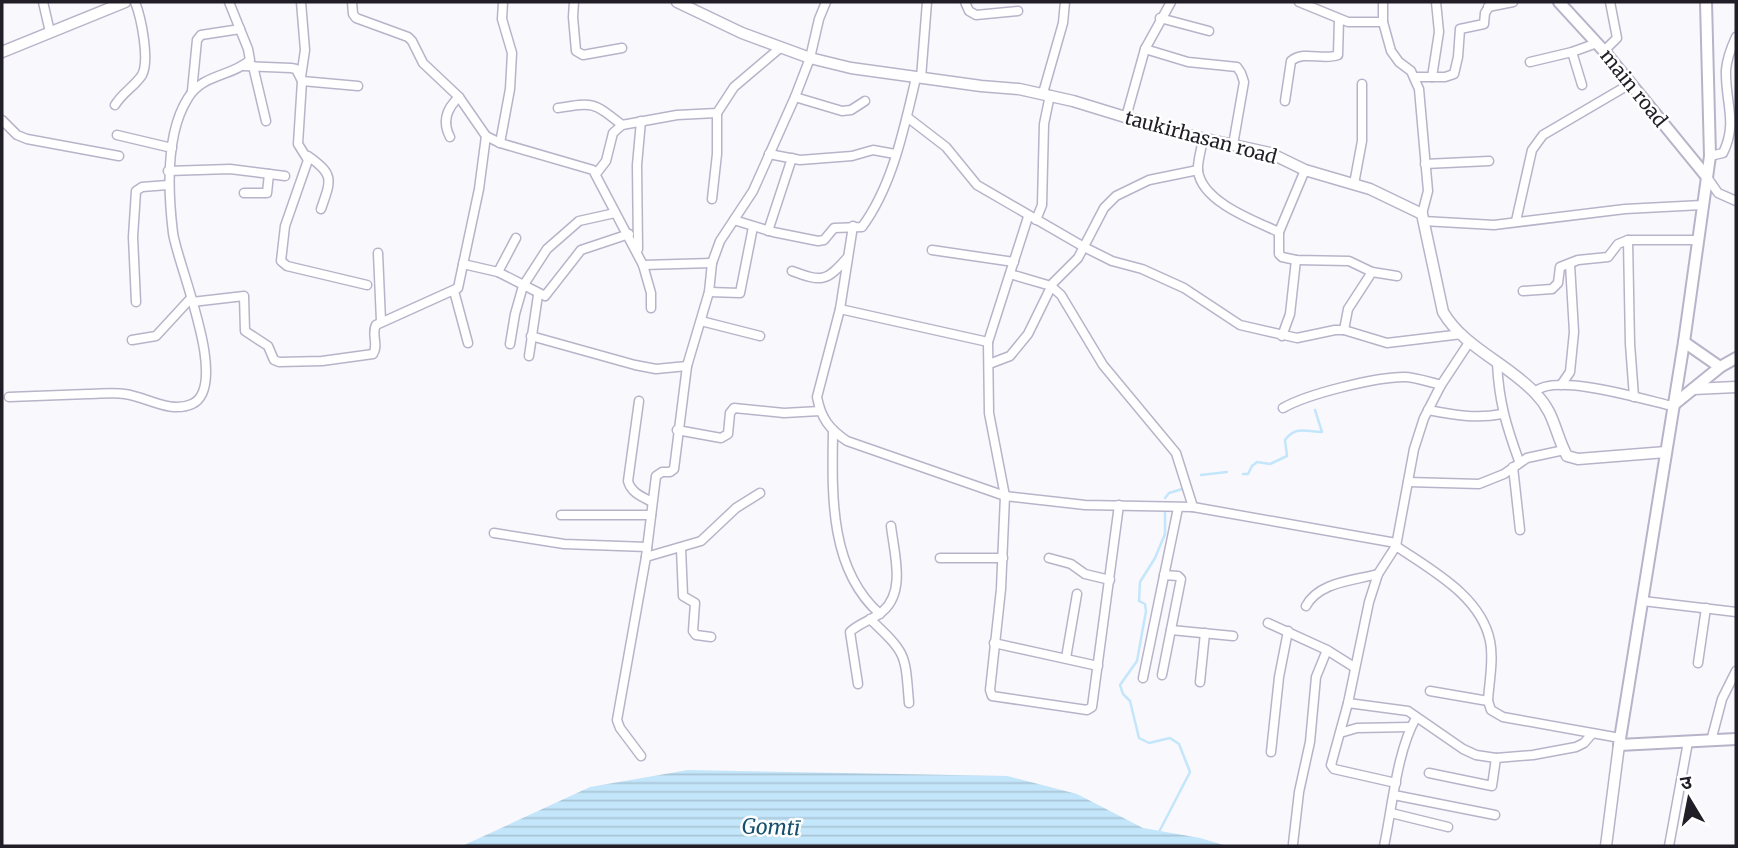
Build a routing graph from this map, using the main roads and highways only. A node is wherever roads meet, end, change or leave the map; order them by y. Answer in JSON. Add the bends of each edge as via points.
{"nodes":[{"id":1,"x":1559,"y":2,"type":"edge"},
{"id":2,"x":1706,"y":2,"type":"edge"},
{"id":3,"x":1707,"y":177,"type":"junction"},
{"id":4,"x":1684,"y":342,"type":"junction"},
{"id":5,"x":1736,"y":358,"type":"edge"},
{"id":6,"x":1720,"y":367,"type":"junction"},
{"id":7,"x":1672,"y":406,"type":"junction"},
{"id":8,"x":1736,"y":739,"type":"edge"}],
"edges":[{"from":1,"to":3,"type":"main road","name":"main road"},
{"from":2,"to":3,"type":"main road"},
{"from":3,"to":4,"type":"main road"},
{"from":4,"to":6,"type":"main road"},
{"from":4,"to":7,"type":"main road"},
{"from":5,"to":6,"type":"main road"},
{"from":6,"to":7,"type":"main road"},
{"from":7,"to":8,"type":"main road","via":[[1620,741]]}]}
